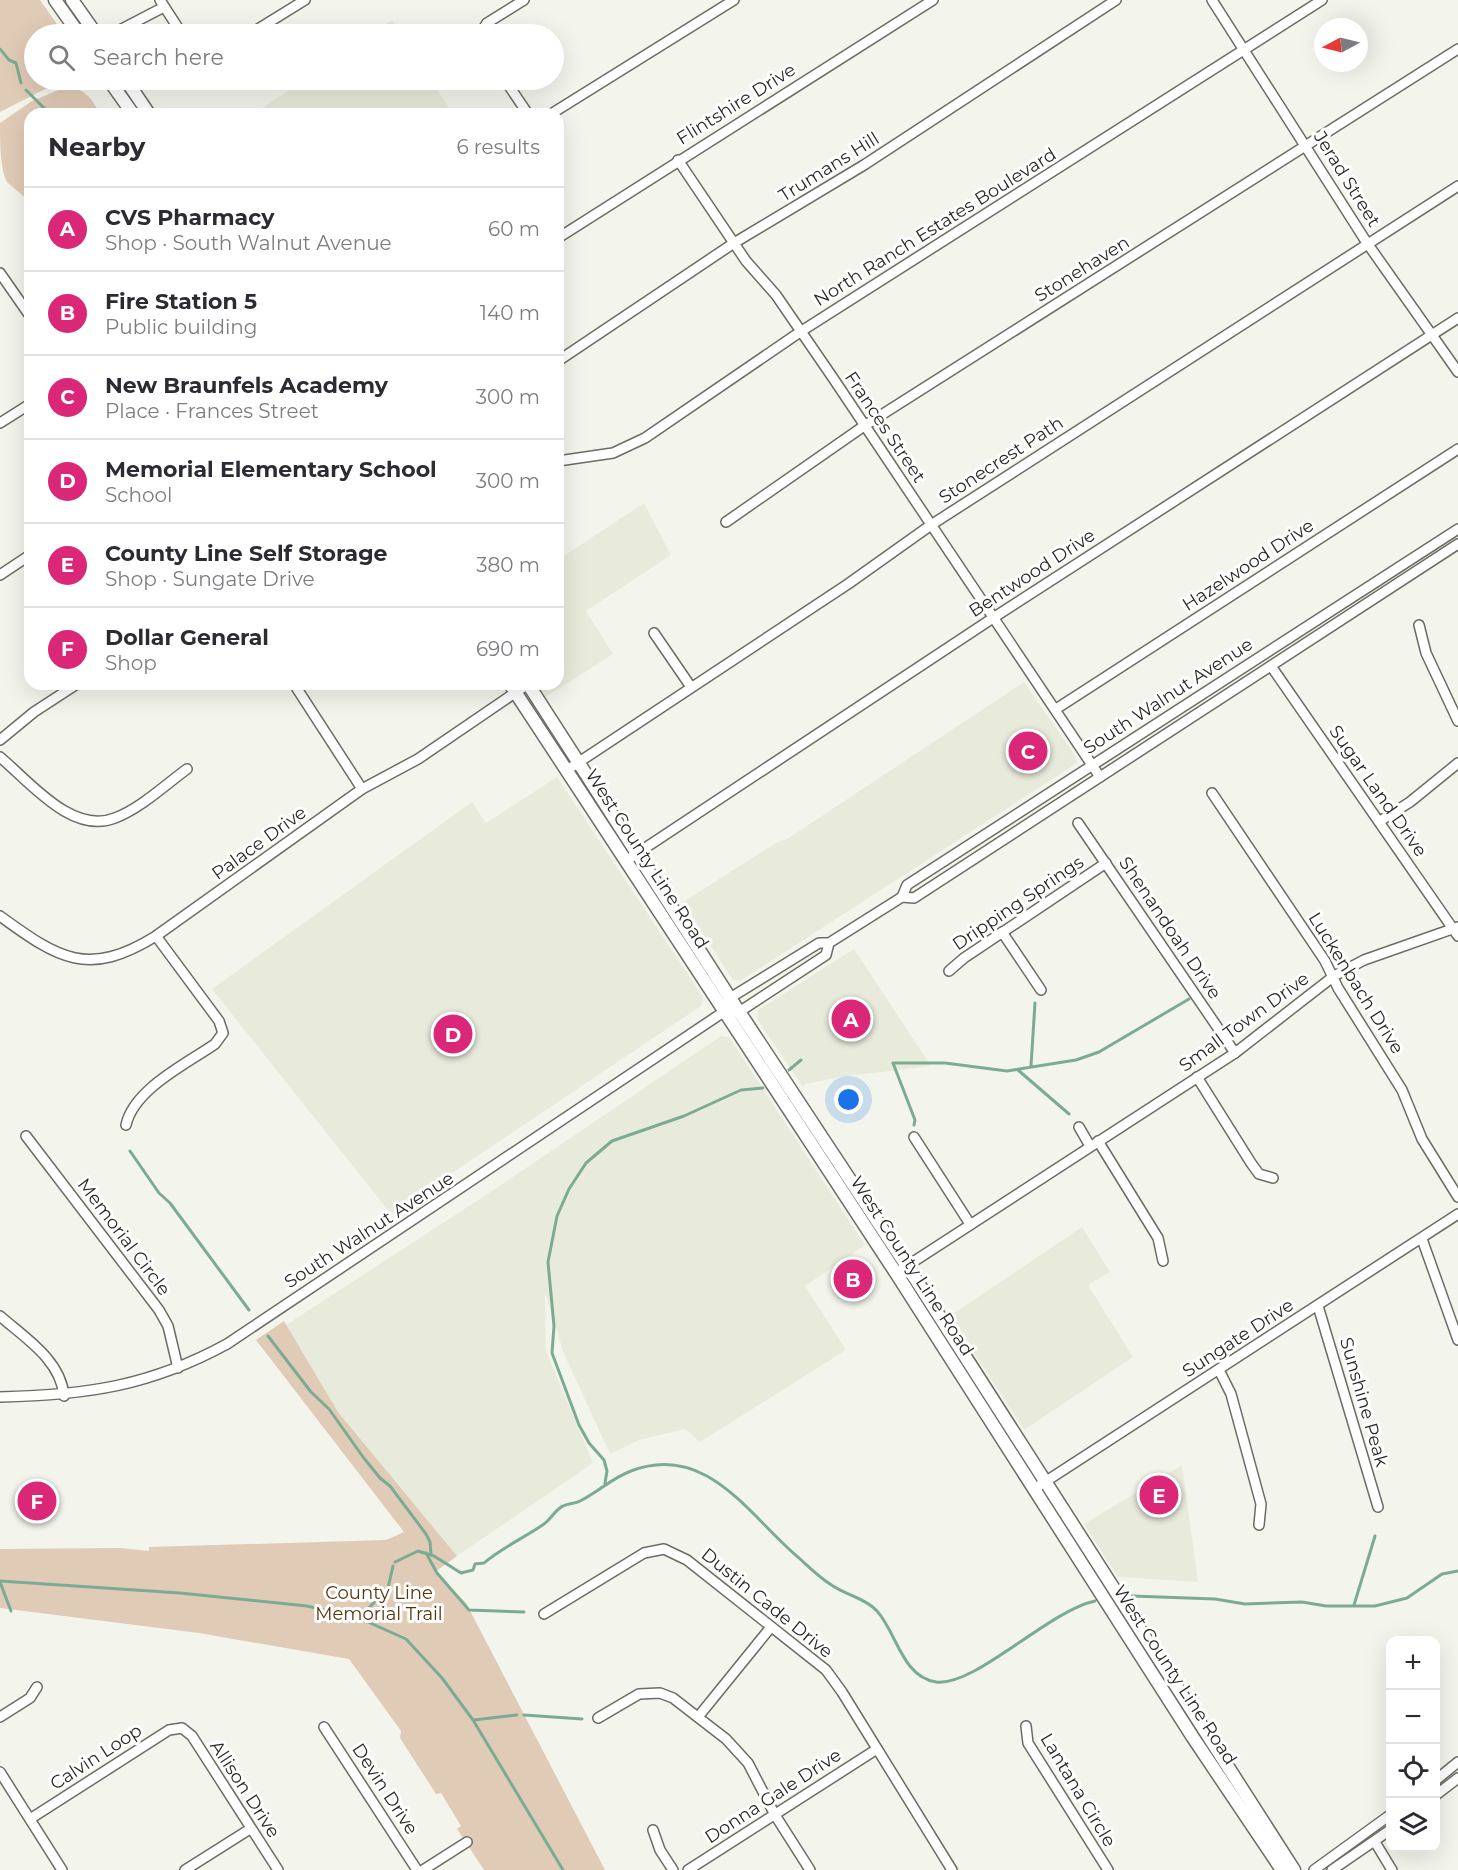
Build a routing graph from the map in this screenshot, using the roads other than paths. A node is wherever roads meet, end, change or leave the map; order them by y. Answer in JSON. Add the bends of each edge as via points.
{"nodes":[{"id":1,"x":55,"y":0,"type":"edge"},
{"id":2,"x":72,"y":0,"type":"edge"},
{"id":3,"x":304,"y":0,"type":"edge"},
{"id":4,"x":524,"y":0,"type":"edge"},
{"id":5,"x":734,"y":0,"type":"edge"},
{"id":6,"x":933,"y":0,"type":"edge"},
{"id":7,"x":1116,"y":0,"type":"edge"},
{"id":8,"x":1212,"y":0,"type":"edge"},
{"id":9,"x":1322,"y":0,"type":"edge"},
{"id":10,"x":162,"y":4,"type":"edge"},
{"id":11,"x":72,"y":24,"type":"edge"},
{"id":12,"x":89,"y":24,"type":"edge"},
{"id":13,"x":129,"y":24,"type":"edge"},
{"id":14,"x":175,"y":24,"type":"edge"},
{"id":15,"x":266,"y":24,"type":"edge"},
{"id":16,"x":487,"y":24,"type":"edge"},
{"id":17,"x":1458,"y":49,"type":"edge"},
{"id":18,"x":1245,"y":50,"type":"junction"},
{"id":19,"x":116,"y":90,"type":"edge"},
{"id":20,"x":133,"y":90,"type":"edge"},
{"id":21,"x":512,"y":90,"type":"edge"},
{"id":22,"x":129,"y":108,"type":"edge"},
{"id":23,"x":145,"y":108,"type":"edge"},
{"id":24,"x":524,"y":108,"type":"edge"},
{"id":25,"x":561,"y":108,"type":"edge"},
{"id":26,"x":1306,"y":146,"type":"junction"},
{"id":27,"x":678,"y":160,"type":"junction"},
{"id":28,"x":1458,"y":186,"type":"edge"},
{"id":29,"x":564,"y":234,"type":"edge"},
{"id":30,"x":734,"y":243,"type":"junction"},
{"id":31,"x":1367,"y":243,"type":"junction"},
{"id":32,"x":0,"y":273,"type":"edge"},
{"id":33,"x":24,"y":307,"type":"edge"},
{"id":34,"x":1458,"y":318,"type":"edge"},
{"id":35,"x":800,"y":332,"type":"junction"},
{"id":36,"x":1433,"y":333,"type":"junction"},
{"id":37,"x":564,"y":357,"type":"edge"},
{"id":38,"x":1458,"y":372,"type":"edge"},
{"id":39,"x":24,"y":408,"type":"edge"},
{"id":40,"x":0,"y":423,"type":"edge"},
{"id":41,"x":864,"y":426,"type":"junction"},
{"id":42,"x":1458,"y":448,"type":"edge"},
{"id":43,"x":564,"y":460,"type":"edge"},
{"id":44,"x":726,"y":522,"type":"dead end"},
{"id":45,"x":931,"y":525,"type":"junction"},
{"id":46,"x":1458,"y":529,"type":"edge"},
{"id":47,"x":1458,"y":544,"type":"edge"},
{"id":48,"x":24,"y":559,"type":"edge"},
{"id":49,"x":0,"y":575,"type":"edge"},
{"id":50,"x":993,"y":618,"type":"junction"},
{"id":51,"x":1419,"y":626,"type":"dead end"},
{"id":52,"x":654,"y":633,"type":"dead end"},
{"id":53,"x":1271,"y":666,"type":"junction"},
{"id":54,"x":691,"y":687,"type":"junction"},
{"id":55,"x":67,"y":690,"type":"edge"},
{"id":56,"x":298,"y":690,"type":"edge"},
{"id":57,"x":510,"y":690,"type":"edge"},
{"id":58,"x":514,"y":690,"type":"edge"},
{"id":59,"x":532,"y":690,"type":"edge"},
{"id":60,"x":1056,"y":709,"type":"junction"},
{"id":61,"x":1458,"y":721,"type":"edge"},
{"id":62,"x":0,"y":740,"type":"edge"},
{"id":63,"x":0,"y":757,"type":"edge"},
{"id":64,"x":579,"y":762,"type":"junction"},
{"id":65,"x":1458,"y":763,"type":"edge"},
{"id":66,"x":1093,"y":764,"type":"junction"},
{"id":67,"x":187,"y":769,"type":"dead end"},
{"id":68,"x":567,"y":770,"type":"junction"},
{"id":69,"x":1100,"y":777,"type":"junction"},
{"id":70,"x":362,"y":789,"type":"junction"},
{"id":71,"x":1212,"y":793,"type":"dead end"},
{"id":72,"x":1380,"y":821,"type":"junction"},
{"id":73,"x":1078,"y":823,"type":"dead end"},
{"id":74,"x":632,"y":857,"type":"junction"},
{"id":75,"x":1106,"y":863,"type":"junction"},
{"id":76,"x":902,"y":897,"type":"junction"},
{"id":77,"x":0,"y":916,"type":"edge"},
{"id":78,"x":1456,"y":931,"type":"edge"},
{"id":79,"x":1002,"y":932,"type":"junction"},
{"id":80,"x":156,"y":936,"type":"junction"},
{"id":81,"x":829,"y":943,"type":"junction"},
{"id":82,"x":949,"y":971,"type":"dead end"},
{"id":83,"x":1333,"y":977,"type":"junction"},
{"id":84,"x":1041,"y":990,"type":"dead end"},
{"id":85,"x":730,"y":998,"type":"junction"},
{"id":86,"x":725,"y":1011,"type":"junction"},
{"id":87,"x":739,"y":1012,"type":"junction"},
{"id":88,"x":1234,"y":1053,"type":"junction"},
{"id":89,"x":1197,"y":1077,"type":"junction"},
{"id":90,"x":126,"y":1125,"type":"dead end"},
{"id":91,"x":1079,"y":1127,"type":"dead end"},
{"id":92,"x":26,"y":1136,"type":"dead end"},
{"id":93,"x":914,"y":1137,"type":"dead end"},
{"id":94,"x":1094,"y":1143,"type":"junction"},
{"id":95,"x":1273,"y":1178,"type":"dead end"},
{"id":96,"x":1458,"y":1197,"type":"edge"},
{"id":97,"x":1458,"y":1214,"type":"edge"},
{"id":98,"x":970,"y":1224,"type":"junction"},
{"id":99,"x":1422,"y":1239,"type":"junction"},
{"id":100,"x":1164,"y":1261,"type":"dead end"},
{"id":101,"x":901,"y":1269,"type":"junction"},
{"id":102,"x":1318,"y":1306,"type":"junction"},
{"id":103,"x":0,"y":1316,"type":"edge"},
{"id":104,"x":1458,"y":1340,"type":"edge"},
{"id":105,"x":178,"y":1368,"type":"junction"},
{"id":106,"x":1219,"y":1370,"type":"junction"},
{"id":107,"x":64,"y":1396,"type":"junction"},
{"id":108,"x":0,"y":1397,"type":"edge"},
{"id":109,"x":1045,"y":1481,"type":"junction"},
{"id":110,"x":1034,"y":1489,"type":"junction"},
{"id":111,"x":1378,"y":1507,"type":"dead end"},
{"id":112,"x":1259,"y":1525,"type":"dead end"},
{"id":113,"x":1097,"y":1574,"type":"junction"},
{"id":114,"x":544,"y":1614,"type":"dead end"},
{"id":115,"x":771,"y":1627,"type":"junction"},
{"id":116,"x":37,"y":1687,"type":"dead end"},
{"id":117,"x":0,"y":1717,"type":"edge"},
{"id":118,"x":598,"y":1718,"type":"dead end"},
{"id":119,"x":698,"y":1718,"type":"junction"},
{"id":120,"x":1026,"y":1726,"type":"dead end"},
{"id":121,"x":324,"y":1727,"type":"dead end"},
{"id":122,"x":182,"y":1728,"type":"joint"},
{"id":123,"x":877,"y":1749,"type":"junction"},
{"id":124,"x":1458,"y":1762,"type":"edge"},
{"id":125,"x":0,"y":1772,"type":"edge"},
{"id":126,"x":1440,"y":1777,"type":"edge"},
{"id":127,"x":1458,"y":1778,"type":"edge"},
{"id":128,"x":1440,"y":1792,"type":"edge"},
{"id":129,"x":775,"y":1815,"type":"junction"},
{"id":130,"x":1386,"y":1818,"type":"edge"},
{"id":131,"x":30,"y":1819,"type":"junction"},
{"id":132,"x":250,"y":1829,"type":"junction"},
{"id":133,"x":653,"y":1830,"type":"dead end"},
{"id":134,"x":1386,"y":1833,"type":"edge"},
{"id":135,"x":467,"y":1842,"type":"dead end"},
{"id":136,"x":1375,"y":1842,"type":"junction"},
{"id":137,"x":62,"y":1870,"type":"edge"},
{"id":138,"x":185,"y":1870,"type":"edge"},
{"id":139,"x":278,"y":1870,"type":"edge"},
{"id":140,"x":417,"y":1870,"type":"edge"},
{"id":141,"x":423,"y":1870,"type":"edge"},
{"id":142,"x":673,"y":1870,"type":"edge"},
{"id":143,"x":688,"y":1870,"type":"edge"},
{"id":144,"x":810,"y":1870,"type":"edge"},
{"id":145,"x":952,"y":1870,"type":"edge"},
{"id":146,"x":1108,"y":1870,"type":"edge"},
{"id":147,"x":1282,"y":1870,"type":"edge"},
{"id":148,"x":1294,"y":1870,"type":"edge"},
{"id":149,"x":1314,"y":1870,"type":"edge"},
{"id":150,"x":1332,"y":1870,"type":"edge"},
{"id":151,"x":1392,"y":1870,"type":"edge"}],
"edges":[{"from":1,"to":11,"type":"main road"},
{"from":2,"to":12,"type":"main road"},
{"from":3,"to":15,"type":"street"},
{"from":4,"to":16,"type":"street"},
{"from":5,"to":25,"type":"street"},
{"from":6,"to":27,"type":"street","name":"Flintshire Drive"},
{"from":7,"to":30,"type":"street","name":"Trumans Hill","via":[[873,159]]},
{"from":8,"to":18,"type":"street","name":"Jerad Street"},
{"from":9,"to":18,"type":"street","name":"North Ranch Estates Boulevard"},
{"from":10,"to":13,"type":"street"},
{"from":10,"to":14,"type":"street"},
{"from":17,"to":26,"type":"street","name":"Stonehaven"},
{"from":18,"to":26,"type":"street","name":"Jerad Street"},
{"from":18,"to":35,"type":"street","name":"North Ranch Estates Boulevard"},
{"from":19,"to":22,"type":"main road"},
{"from":20,"to":23,"type":"main road"},
{"from":21,"to":24,"type":"street"},
{"from":26,"to":31,"type":"street","name":"Jerad Street"},
{"from":26,"to":41,"type":"street","name":"Stonehaven"},
{"from":27,"to":29,"type":"street","name":"Flintshire Drive"},
{"from":27,"to":30,"type":"street","name":"Frances Street"},
{"from":28,"to":31,"type":"street","name":"Stonecrest Path"},
{"from":30,"to":35,"type":"street","name":"Frances Street"},
{"from":30,"to":37,"type":"street","name":"Trumans Hill"},
{"from":31,"to":36,"type":"street","name":"Jerad Street"},
{"from":31,"to":45,"type":"street","name":"Stonecrest Path"},
{"from":32,"to":33,"type":"street"},
{"from":34,"to":36,"type":"street","name":"Bentwood Drive"},
{"from":35,"to":41,"type":"street","name":"Frances Street"},
{"from":35,"to":43,"type":"street","name":"North Ranch Estates Boulevard","via":[[633,444],[602,456]]},
{"from":36,"to":38,"type":"street","name":"Jerad Street"},
{"from":36,"to":50,"type":"street","name":"Bentwood Drive"},
{"from":39,"to":40,"type":"street"},
{"from":41,"to":44,"type":"street","name":"Stonehaven"},
{"from":41,"to":45,"type":"street","name":"Frances Street"},
{"from":42,"to":60,"type":"street","name":"Hazelwood Drive"},
{"from":45,"to":50,"type":"street","name":"Frances Street"},
{"from":45,"to":54,"type":"street","name":"Stonecrest Path"},
{"from":46,"to":66,"type":"street","name":"South Walnut Avenue"},
{"from":47,"to":53,"type":"street","name":"South Walnut Avenue"},
{"from":48,"to":49,"type":"street"},
{"from":50,"to":60,"type":"street","name":"Frances Street"},
{"from":50,"to":74,"type":"street","name":"Bentwood Drive"},
{"from":51,"to":61,"type":"street","via":[[1426,653]]},
{"from":52,"to":54,"type":"street"},
{"from":53,"to":69,"type":"street","name":"South Walnut Avenue"},
{"from":53,"to":72,"type":"street","name":"Sugar Land Drive"},
{"from":54,"to":64,"type":"street","name":"Stonecrest Path"},
{"from":55,"to":62,"type":"street","via":[[34,711]]},
{"from":56,"to":70,"type":"street"},
{"from":57,"to":70,"type":"street","name":"Palace Drive","via":[[418,759]]},
{"from":58,"to":68,"type":"main road","name":"West County Line Road"},
{"from":59,"to":64,"type":"main road","name":"West County Line Road"},
{"from":60,"to":66,"type":"street","name":"Frances Street"},
{"from":63,"to":67,"type":"street","via":[[62,810],[93,822],[125,814]]},
{"from":64,"to":68,"type":"street","name":"Stonecrest Path"},
{"from":64,"to":74,"type":"main road","name":"West County Line Road"},
{"from":65,"to":72,"type":"street"},
{"from":66,"to":69,"type":"street","name":"Frances Street"},
{"from":66,"to":76,"type":"street","name":"South Walnut Avenue","via":[[907,885]]},
{"from":68,"to":74,"type":"main road","name":"West County Line Road"},
{"from":69,"to":76,"type":"street","name":"South Walnut Avenue","via":[[914,898]]},
{"from":70,"to":80,"type":"street","name":"Palace Drive"},
{"from":71,"to":83,"type":"street","name":"Luckenbach Drive"},
{"from":72,"to":78,"type":"street","name":"Sugar Land Drive"},
{"from":73,"to":75,"type":"street","name":"Shenandoah Drive"},
{"from":74,"to":85,"type":"main road","name":"West County Line Road"},
{"from":74,"to":86,"type":"main road","name":"West County Line Road"},
{"from":75,"to":79,"type":"street","name":"Dripping Springs"},
{"from":75,"to":88,"type":"street","name":"Shenandoah Drive"},
{"from":76,"to":81,"type":"street","name":"South Walnut Avenue"},
{"from":77,"to":80,"type":"street","name":"Palace Drive","via":[[43,946],[68,957],[109,958],[129,953]]},
{"from":78,"to":83,"type":"street","name":"Small Town Drive","via":[[1364,960]]},
{"from":79,"to":82,"type":"street","name":"Dripping Springs"},
{"from":79,"to":84,"type":"street"},
{"from":80,"to":90,"type":"street","via":[[219,1021],[223,1033],[215,1044],[141,1096]]},
{"from":81,"to":85,"type":"street","name":"South Walnut Avenue","via":[[819,943]]},
{"from":81,"to":87,"type":"street","name":"South Walnut Avenue","via":[[826,955]]},
{"from":83,"to":88,"type":"street","name":"Small Town Drive"},
{"from":83,"to":96,"type":"street","name":"Luckenbach Drive","via":[[1402,1090],[1422,1139]]},
{"from":85,"to":86,"type":"street"},
{"from":85,"to":87,"type":"main road","name":"West County Line Road"},
{"from":86,"to":87,"type":"street"},
{"from":86,"to":101,"type":"main road","name":"West County Line Road"},
{"from":86,"to":105,"type":"street","name":"South Walnut Avenue","via":[[227,1344]]},
{"from":87,"to":101,"type":"main road","name":"West County Line Road"},
{"from":88,"to":89,"type":"street","name":"Small Town Drive"},
{"from":89,"to":94,"type":"street","name":"Small Town Drive"},
{"from":89,"to":95,"type":"street","via":[[1259,1174]]},
{"from":91,"to":94,"type":"street"},
{"from":92,"to":105,"type":"street","name":"Memorial Circle","via":[[159,1310],[168,1326]]},
{"from":93,"to":98,"type":"street"},
{"from":94,"to":98,"type":"street","name":"Small Town Drive"},
{"from":94,"to":100,"type":"street","via":[[1158,1238]]},
{"from":97,"to":99,"type":"street","name":"Sungate Drive"},
{"from":98,"to":101,"type":"street","name":"Small Town Drive"},
{"from":99,"to":102,"type":"street","name":"Sungate Drive"},
{"from":99,"to":104,"type":"street"},
{"from":101,"to":109,"type":"main road","name":"West County Line Road"},
{"from":101,"to":110,"type":"main road","name":"West County Line Road"},
{"from":102,"to":106,"type":"street","name":"Sungate Drive"},
{"from":102,"to":111,"type":"street","name":"Sunshine Peak"},
{"from":103,"to":107,"type":"street","via":[[56,1368]]},
{"from":105,"to":107,"type":"street","name":"South Walnut Avenue","via":[[134,1383]]},
{"from":106,"to":109,"type":"street","name":"Sungate Drive"},
{"from":106,"to":112,"type":"street","via":[[1231,1394],[1262,1504]]},
{"from":107,"to":108,"type":"street","name":"South Walnut Avenue"},
{"from":109,"to":110,"type":"street","name":"Sungate Drive"},
{"from":109,"to":113,"type":"main road","name":"West County Line Road"},
{"from":110,"to":113,"type":"main road","name":"West County Line Road"},
{"from":113,"to":147,"type":"main road","name":"West County Line Road","via":[[1192,1736]]},
{"from":113,"to":148,"type":"main road","name":"West County Line Road"},
{"from":114,"to":115,"type":"street","name":"Dustin Cade Drive","via":[[644,1553],[664,1550],[687,1560]]},
{"from":115,"to":119,"type":"street"},
{"from":115,"to":123,"type":"street","name":"Dustin Cade Drive","via":[[826,1670]]},
{"from":116,"to":117,"type":"street","via":[[30,1698]]},
{"from":118,"to":119,"type":"street","via":[[639,1694],[653,1693],[673,1698]]},
{"from":119,"to":129,"type":"street","via":[[726,1739],[748,1763]]},
{"from":120,"to":146,"type":"street","name":"Lantana Circle","via":[[1028,1743]]},
{"from":121,"to":140,"type":"street","name":"Devin Drive"},
{"from":122,"to":131,"type":"street","name":"Calvin Loop","via":[[169,1730]]},
{"from":122,"to":132,"type":"street","name":"Allison Drive","via":[[192,1736]]},
{"from":123,"to":129,"type":"street","name":"Donna Gale Drive"},
{"from":123,"to":145,"type":"street","name":"Dustin Cade Drive"},
{"from":124,"to":126,"type":"street"},
{"from":125,"to":131,"type":"street"},
{"from":127,"to":128,"type":"street"},
{"from":129,"to":143,"type":"street","name":"Donna Gale Drive"},
{"from":129,"to":144,"type":"street"},
{"from":130,"to":149,"type":"street"},
{"from":131,"to":137,"type":"street"},
{"from":132,"to":138,"type":"street"},
{"from":132,"to":139,"type":"street","name":"Allison Drive"},
{"from":133,"to":142,"type":"street"},
{"from":134,"to":136,"type":"street"},
{"from":135,"to":141,"type":"street"},
{"from":136,"to":150,"type":"street"},
{"from":136,"to":151,"type":"street"}]}
